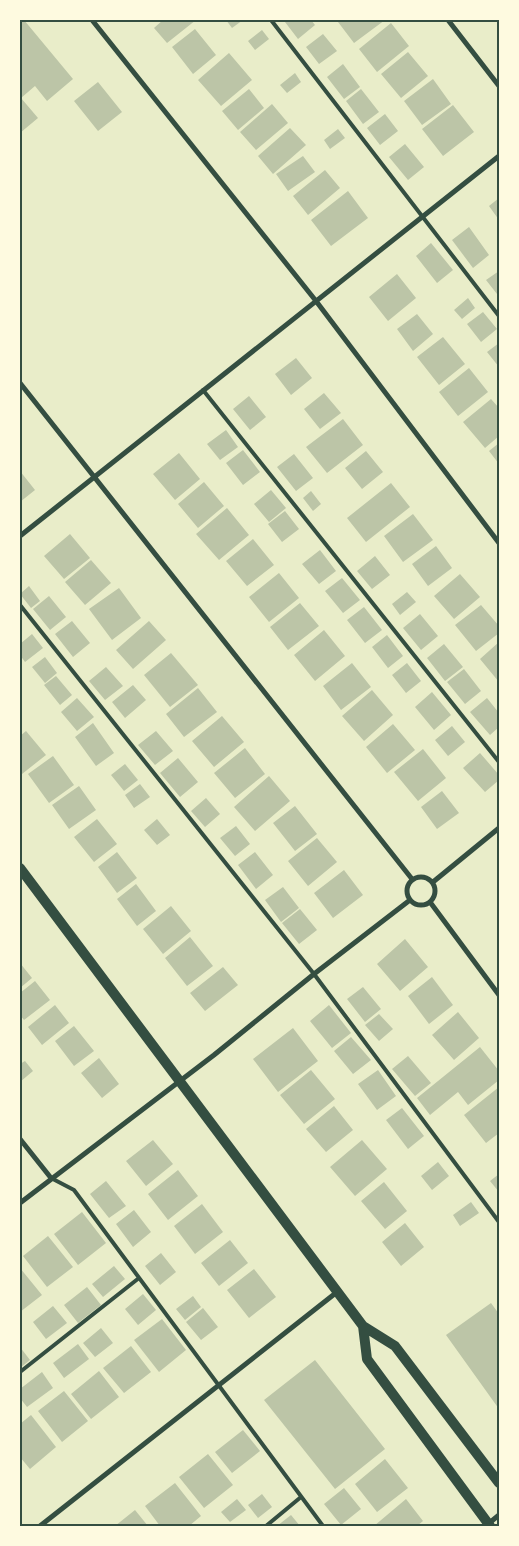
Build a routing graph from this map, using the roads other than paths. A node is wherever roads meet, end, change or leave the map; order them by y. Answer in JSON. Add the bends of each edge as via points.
{"nodes":[{"id":1,"x":271,"y":20,"type":"edge"},
{"id":2,"x":448,"y":20,"type":"edge"},
{"id":3,"x":95,"y":21,"type":"edge"},
{"id":4,"x":499,"y":86,"type":"edge"},
{"id":5,"x":499,"y":156,"type":"edge"},
{"id":6,"x":423,"y":216,"type":"junction"},
{"id":7,"x":316,"y":301,"type":"junction"},
{"id":8,"x":499,"y":316,"type":"edge"},
{"id":9,"x":20,"y":383,"type":"edge"},
{"id":10,"x":203,"y":390,"type":"junction"},
{"id":11,"x":95,"y":478,"type":"junction"},
{"id":12,"x":20,"y":536,"type":"edge"},
{"id":13,"x":499,"y":543,"type":"edge"},
{"id":14,"x":20,"y":605,"type":"edge"},
{"id":15,"x":499,"y":762,"type":"edge"},
{"id":16,"x":499,"y":828,"type":"edge"},
{"id":17,"x":20,"y":868,"type":"edge"},
{"id":18,"x":412,"y":879,"type":"junction"},
{"id":19,"x":433,"y":882,"type":"junction"},
{"id":20,"x":410,"y":900,"type":"junction"},
{"id":21,"x":430,"y":902,"type":"junction"},
{"id":22,"x":314,"y":974,"type":"junction"},
{"id":23,"x":499,"y":996,"type":"edge"},
{"id":24,"x":180,"y":1081,"type":"junction"},
{"id":25,"x":20,"y":1138,"type":"edge"},
{"id":26,"x":51,"y":1178,"type":"junction"},
{"id":27,"x":20,"y":1203,"type":"edge"},
{"id":28,"x":499,"y":1222,"type":"edge"},
{"id":29,"x":139,"y":1278,"type":"junction"},
{"id":30,"x":337,"y":1291,"type":"junction"},
{"id":31,"x":363,"y":1326,"type":"junction"},
{"id":32,"x":20,"y":1372,"type":"edge"},
{"id":33,"x":218,"y":1385,"type":"junction"},
{"id":34,"x":499,"y":1483,"type":"edge"},
{"id":35,"x":301,"y":1498,"type":"junction"},
{"id":36,"x":499,"y":1515,"type":"edge"},
{"id":37,"x":487,"y":1525,"type":"edge"},
{"id":38,"x":40,"y":1526,"type":"edge"},
{"id":39,"x":266,"y":1526,"type":"edge"},
{"id":40,"x":323,"y":1526,"type":"edge"}],
"edges":[{"from":1,"to":6,"type":"lane"},
{"from":2,"to":4,"type":"street"},
{"from":3,"to":7,"type":"street"},
{"from":5,"to":6,"type":"street"},
{"from":6,"to":7,"type":"street"},
{"from":6,"to":8,"type":"lane"},
{"from":7,"to":10,"type":"street"},
{"from":7,"to":13,"type":"street"},
{"from":9,"to":11,"type":"street"},
{"from":10,"to":11,"type":"street"},
{"from":10,"to":15,"type":"lane"},
{"from":11,"to":12,"type":"street"},
{"from":11,"to":18,"type":"street"},
{"from":14,"to":22,"type":"lane"},
{"from":16,"to":19,"type":"street"},
{"from":17,"to":24,"type":"main road"},
{"from":18,"to":19,"type":"street","via":[[420,876]]},
{"from":18,"to":20,"type":"street","via":[[406,892]]},
{"from":19,"to":21,"type":"street","via":[[436,891]]},
{"from":20,"to":21,"type":"street","via":[[417,905]]},
{"from":20,"to":22,"type":"street"},
{"from":21,"to":23,"type":"street"},
{"from":22,"to":24,"type":"street"},
{"from":22,"to":28,"type":"lane"},
{"from":24,"to":26,"type":"street"},
{"from":24,"to":30,"type":"main road"},
{"from":25,"to":26,"type":"street"},
{"from":26,"to":27,"type":"street"},
{"from":26,"to":29,"type":"lane","via":[[74,1190]]},
{"from":29,"to":32,"type":"lane"},
{"from":29,"to":33,"type":"lane"},
{"from":30,"to":31,"type":"main road"},
{"from":30,"to":33,"type":"street"},
{"from":31,"to":34,"type":"main road","via":[[395,1346]]},
{"from":31,"to":37,"type":"main road","via":[[367,1359]]},
{"from":33,"to":35,"type":"lane"},
{"from":33,"to":38,"type":"street"},
{"from":35,"to":39,"type":"lane"},
{"from":35,"to":40,"type":"lane"},
{"from":36,"to":37,"type":"street"}]}
